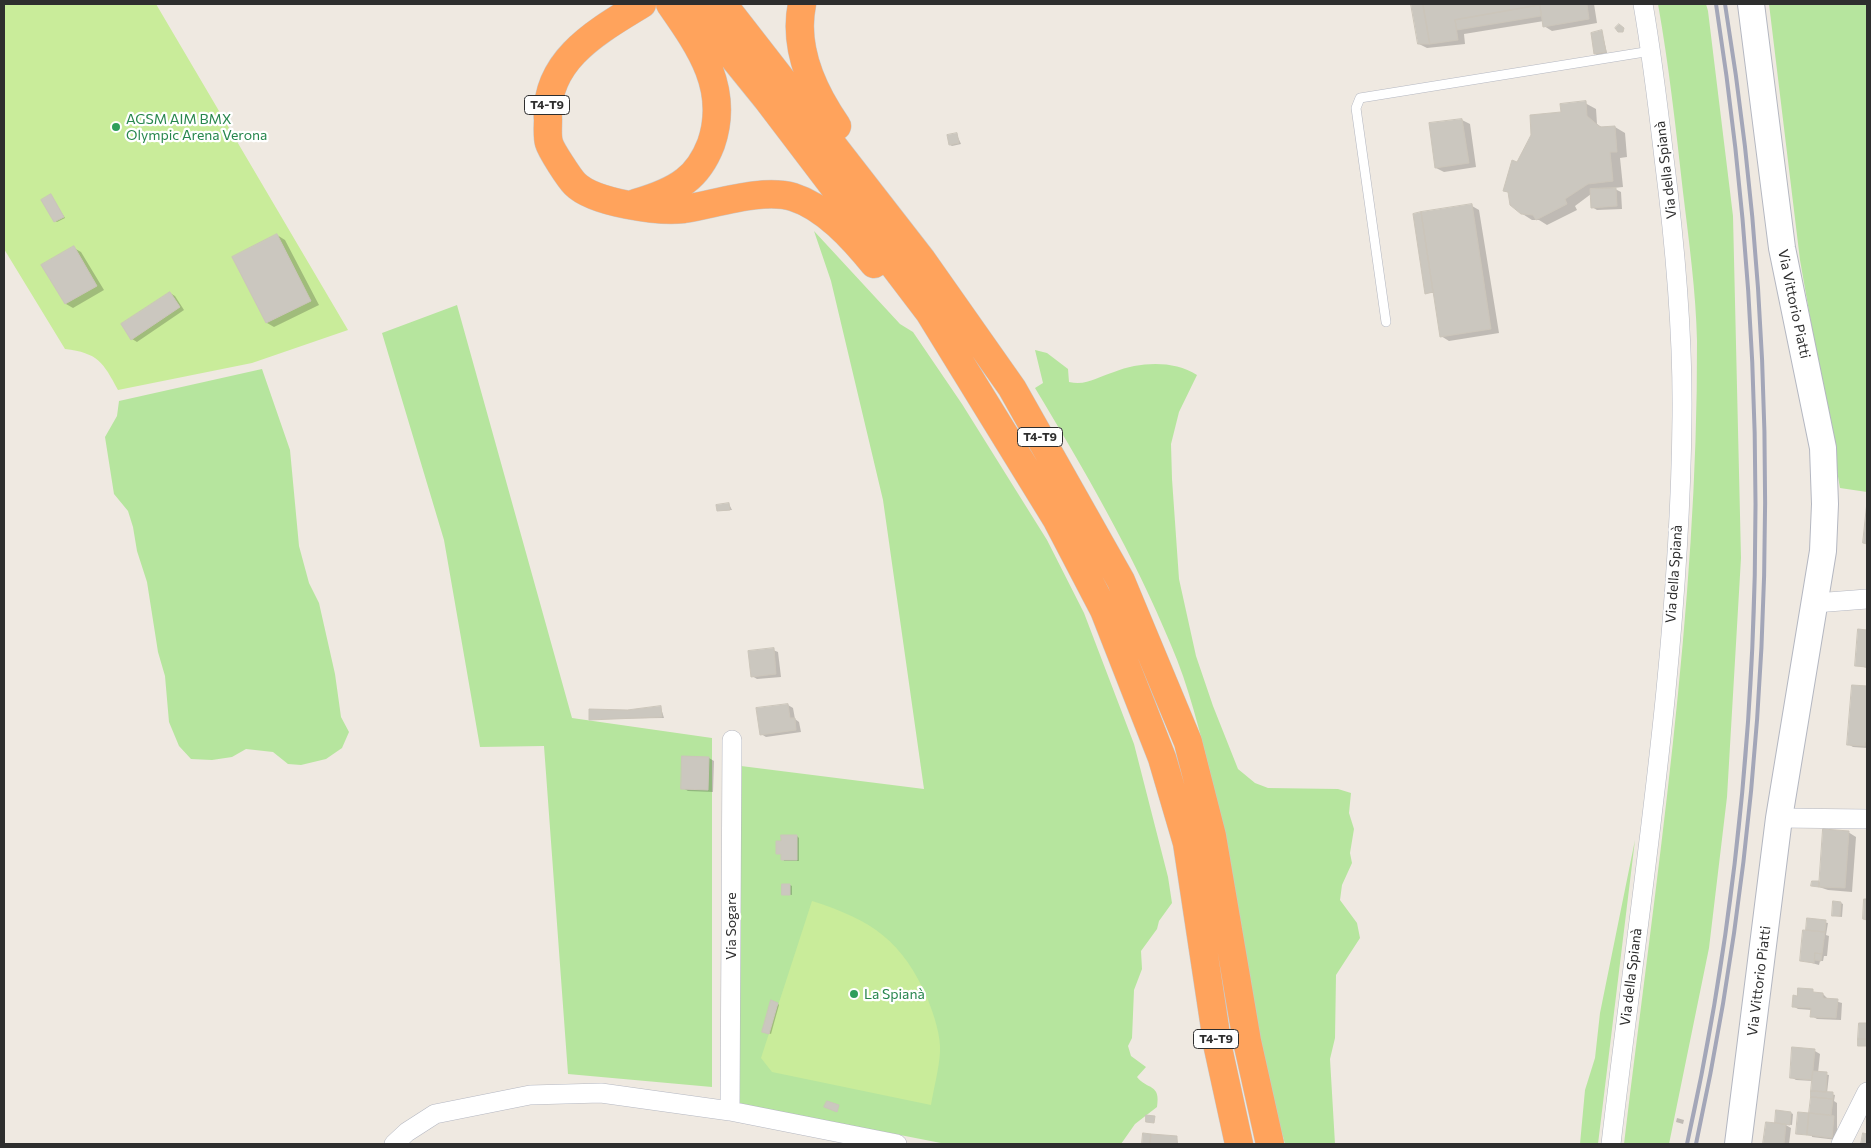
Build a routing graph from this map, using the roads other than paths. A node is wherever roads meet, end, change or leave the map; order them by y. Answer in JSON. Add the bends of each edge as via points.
{"nodes":[{"id":1,"x":642,"y":4,"type":"edge"},
{"id":2,"x":670,"y":4,"type":"edge"},
{"id":3,"x":690,"y":4,"type":"edge"},
{"id":4,"x":723,"y":4,"type":"edge"},
{"id":5,"x":802,"y":4,"type":"edge"},
{"id":6,"x":1643,"y":4,"type":"edge"},
{"id":7,"x":1751,"y":4,"type":"edge"},
{"id":8,"x":1651,"y":51,"type":"junction"},
{"id":9,"x":628,"y":206,"type":"junction"},
{"id":10,"x":922,"y":260,"type":"junction"},
{"id":11,"x":1386,"y":322,"type":"dead end"},
{"id":12,"x":1056,"y":520,"type":"junction"},
{"id":13,"x":1867,"y":599,"type":"edge"},
{"id":14,"x":1814,"y":603,"type":"junction"},
{"id":15,"x":732,"y":740,"type":"dead end"},
{"id":16,"x":1779,"y":818,"type":"junction"},
{"id":17,"x":1867,"y":819,"type":"edge"},
{"id":18,"x":1867,"y":1092,"type":"edge"},
{"id":19,"x":730,"y":1111,"type":"junction"},
{"id":20,"x":394,"y":1144,"type":"edge"},
{"id":21,"x":897,"y":1144,"type":"edge"},
{"id":22,"x":1239,"y":1144,"type":"edge"},
{"id":23,"x":1270,"y":1144,"type":"edge"},
{"id":24,"x":1611,"y":1144,"type":"edge"},
{"id":25,"x":1738,"y":1144,"type":"edge"},
{"id":26,"x":1841,"y":1144,"type":"edge"}],
"edges":[{"from":1,"to":9,"type":"highway","number":"T4-T9","via":[[588,37],[561,67],[547,104],[549,144],[576,185]]},
{"from":2,"to":9,"type":"highway","via":[[692,35],[714,80],[718,109],[716,129],[706,157],[686,181],[661,195]]},
{"from":3,"to":12,"type":"highway","number":"T4-T9","via":[[767,99],[929,312]]},
{"from":4,"to":10,"type":"highway","number":"T4-T9"},
{"from":5,"to":10,"type":"highway","number":"T4-T9","via":[[799,16],[801,45],[808,74],[823,106]]},
{"from":6,"to":8,"type":"street","name":"Via della Spianà"},
{"from":7,"to":14,"type":"street","name":"Via Vittorio Piatti","via":[[1782,248],[1823,448],[1824,551]]},
{"from":8,"to":11,"type":"lane","via":[[1360,98],[1356,108]]},
{"from":8,"to":24,"type":"street","name":"Via della Spianà","via":[[1678,269],[1682,416],[1674,598]]},
{"from":9,"to":12,"type":"highway","number":"T4-T9","via":[[681,209],[765,194],[793,197],[826,215],[861,248],[915,315]]},
{"from":10,"to":23,"type":"highway","number":"T4-T9","via":[[1012,388],[1121,581],[1188,742],[1212,836],[1247,1041]]},
{"from":12,"to":22,"type":"highway","number":"T4-T9","via":[[1104,610],[1165,768],[1187,843],[1218,1048]]},
{"from":13,"to":14,"type":"street"},
{"from":14,"to":16,"type":"street","name":"Via Vittorio Piatti"},
{"from":15,"to":19,"type":"street","name":"Via Sogare"},
{"from":16,"to":17,"type":"street"},
{"from":16,"to":25,"type":"street","name":"Via Vittorio Piatti"},
{"from":18,"to":26,"type":"street"},
{"from":19,"to":20,"type":"street","via":[[601,1093],[530,1096],[435,1114]]},
{"from":19,"to":21,"type":"street"}]}
